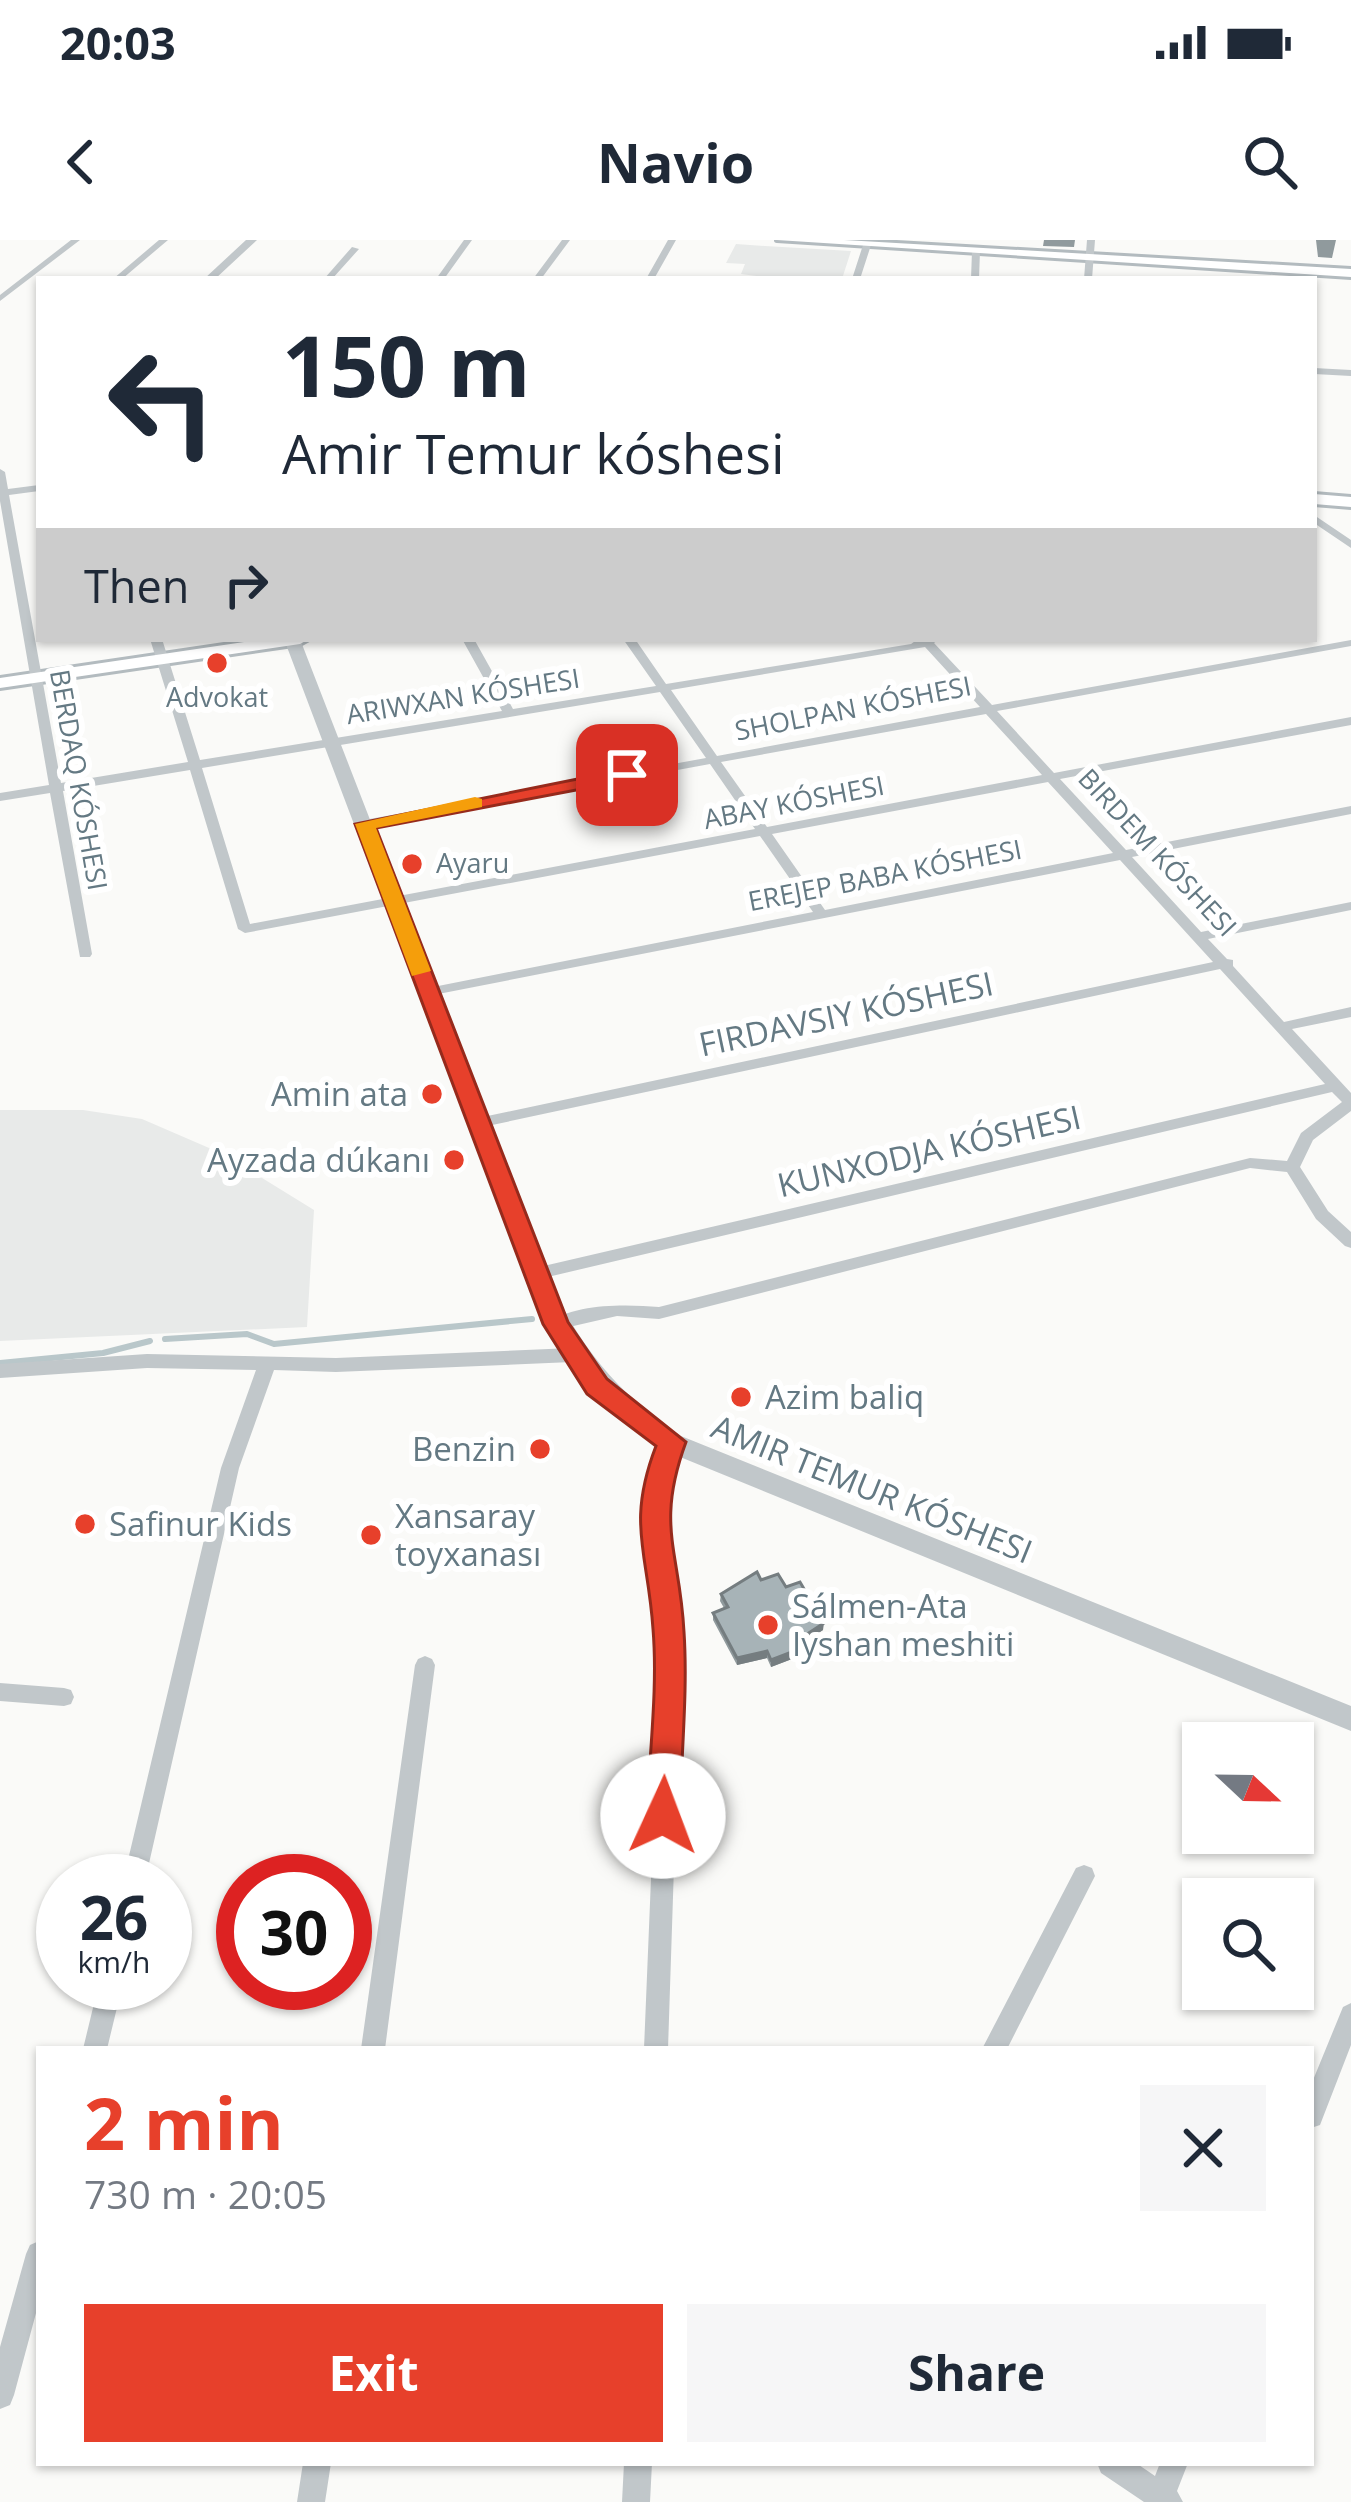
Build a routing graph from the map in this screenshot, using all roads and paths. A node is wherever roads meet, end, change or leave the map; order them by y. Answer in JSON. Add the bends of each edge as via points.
{"nodes":[{"id":1,"x":76,"y":240,"type":"edge"},
{"id":2,"x":164,"y":240,"type":"edge"},
{"id":3,"x":253,"y":240,"type":"edge"},
{"id":4,"x":468,"y":240,"type":"edge"},
{"id":5,"x":566,"y":240,"type":"edge"},
{"id":6,"x":672,"y":240,"type":"edge"},
{"id":7,"x":783,"y":240,"type":"edge"},
{"id":8,"x":1091,"y":240,"type":"edge"},
{"id":9,"x":1267,"y":242,"type":"edge"},
{"id":10,"x":867,"y":245,"type":"junction"},
{"id":11,"x":355,"y":249,"type":"dead end"},
{"id":12,"x":976,"y":251,"type":"junction"},
{"id":13,"x":1090,"y":257,"type":"junction"},
{"id":14,"x":1261,"y":267,"type":"edge"},
{"id":15,"x":1351,"y":273,"type":"edge"},
{"id":16,"x":121,"y":276,"type":"edge"},
{"id":17,"x":211,"y":276,"type":"edge"},
{"id":18,"x":331,"y":276,"type":"edge"},
{"id":19,"x":442,"y":276,"type":"edge"},
{"id":20,"x":539,"y":276,"type":"edge"},
{"id":21,"x":652,"y":276,"type":"edge"},
{"id":22,"x":857,"y":276,"type":"edge"},
{"id":23,"x":975,"y":276,"type":"edge"},
{"id":24,"x":1088,"y":276,"type":"edge"},
{"id":25,"x":0,"y":298,"type":"edge"},
{"id":26,"x":1317,"y":371,"type":"edge"},
{"id":27,"x":1351,"y":373,"type":"edge"},
{"id":28,"x":0,"y":472,"type":"edge"},
{"id":29,"x":36,"y":488,"type":"edge"},
{"id":30,"x":2,"y":493,"type":"edge"},
{"id":31,"x":1317,"y":499,"type":"edge"},
{"id":32,"x":1351,"y":502,"type":"edge"},
{"id":33,"x":1317,"y":520,"type":"edge"},
{"id":34,"x":1351,"y":545,"type":"edge"},
{"id":35,"x":158,"y":642,"type":"edge"},
{"id":36,"x":276,"y":642,"type":"edge"},
{"id":37,"x":296,"y":642,"type":"edge"},
{"id":38,"x":470,"y":642,"type":"edge"},
{"id":39,"x":631,"y":642,"type":"edge"},
{"id":40,"x":917,"y":642,"type":"edge"},
{"id":41,"x":930,"y":642,"type":"edge"},
{"id":42,"x":1351,"y":643,"type":"edge"},
{"id":43,"x":163,"y":660,"type":"junction"},
{"id":44,"x":35,"y":678,"type":"junction"},
{"id":45,"x":0,"y":683,"type":"edge"},
{"id":46,"x":662,"y":688,"type":"junction"},
{"id":47,"x":989,"y":708,"type":"junction"},
{"id":48,"x":510,"y":714,"type":"junction"},
{"id":49,"x":1351,"y":721,"type":"edge"},
{"id":50,"x":334,"y":743,"type":"junction"},
{"id":51,"x":715,"y":759,"type":"junction"},
{"id":52,"x":191,"y":764,"type":"junction"},
{"id":53,"x":1052,"y":776,"type":"junction"},
{"id":54,"x":53,"y":788,"type":"junction"},
{"id":55,"x":0,"y":797,"type":"edge"},
{"id":56,"x":1351,"y":810,"type":"edge"},
{"id":57,"x":364,"y":824,"type":"junction"},
{"id":58,"x":765,"y":833,"type":"junction"},
{"id":59,"x":1127,"y":854,"type":"junction"},
{"id":60,"x":394,"y":903,"type":"junction"},
{"id":61,"x":1351,"y":906,"type":"edge"},
{"id":62,"x":819,"y":911,"type":"junction"},
{"id":63,"x":1202,"y":936,"type":"junction"},
{"id":64,"x":86,"y":954,"type":"dead end"},
{"id":65,"x":1228,"y":963,"type":"junction"},
{"id":66,"x":428,"y":992,"type":"junction"},
{"id":67,"x":1351,"y":1012,"type":"edge"},
{"id":68,"x":1285,"y":1026,"type":"junction"},
{"id":69,"x":1337,"y":1086,"type":"junction"},
{"id":70,"x":1351,"y":1103,"type":"edge"},
{"id":71,"x":478,"y":1123,"type":"junction"},
{"id":72,"x":1292,"y":1167,"type":"junction"},
{"id":73,"x":1351,"y":1242,"type":"edge"},
{"id":74,"x":535,"y":1274,"type":"junction"},
{"id":75,"x":556,"y":1324,"type":"junction"},
{"id":76,"x":572,"y":1354,"type":"junction"},
{"id":77,"x":267,"y":1365,"type":"junction"},
{"id":78,"x":0,"y":1372,"type":"edge"},
{"id":79,"x":672,"y":1442,"type":"junction"},
{"id":80,"x":425,"y":1666,"type":"dead end"},
{"id":81,"x":0,"y":1692,"type":"edge"},
{"id":82,"x":64,"y":1697,"type":"dead end"},
{"id":83,"x":1351,"y":1719,"type":"edge"},
{"id":84,"x":140,"y":1854,"type":"edge"},
{"id":85,"x":1084,"y":1876,"type":"dead end"},
{"id":86,"x":104,"y":2010,"type":"edge"},
{"id":87,"x":1351,"y":2015,"type":"edge"},
{"id":88,"x":96,"y":2046,"type":"edge"},
{"id":89,"x":373,"y":2046,"type":"edge"},
{"id":90,"x":656,"y":2046,"type":"edge"},
{"id":91,"x":996,"y":2046,"type":"edge"},
{"id":92,"x":1314,"y":2108,"type":"edge"},
{"id":93,"x":36,"y":2265,"type":"edge"},
{"id":94,"x":0,"y":2395,"type":"edge"},
{"id":95,"x":316,"y":2466,"type":"edge"},
{"id":96,"x":638,"y":2466,"type":"edge"},
{"id":97,"x":1115,"y":2466,"type":"edge"},
{"id":98,"x":1173,"y":2466,"type":"edge"},
{"id":99,"x":1162,"y":2500,"type":"edge"},
{"id":100,"x":311,"y":2502,"type":"edge"},
{"id":101,"x":636,"y":2502,"type":"edge"}],
"edges":[{"from":1,"to":25,"type":"street"},
{"from":2,"to":16,"type":"street"},
{"from":3,"to":17,"type":"street"},
{"from":4,"to":19,"type":"street"},
{"from":5,"to":20,"type":"street"},
{"from":6,"to":21,"type":"street"},
{"from":7,"to":10,"type":"main road"},
{"from":8,"to":13,"type":"street"},
{"from":9,"to":14,"type":"main road"},
{"from":10,"to":12,"type":"main road"},
{"from":10,"to":22,"type":"street"},
{"from":11,"to":18,"type":"street"},
{"from":12,"to":13,"type":"main road"},
{"from":12,"to":23,"type":"street"},
{"from":13,"to":14,"type":"main road"},
{"from":13,"to":24,"type":"street"},
{"from":14,"to":15,"type":"main road"},
{"from":26,"to":27,"type":"street"},
{"from":28,"to":30,"type":"street","name":"BERDAQ KÓSHESI"},
{"from":29,"to":30,"type":"street"},
{"from":30,"to":44,"type":"street","name":"BERDAQ KÓSHESI"},
{"from":31,"to":32,"type":"main road"},
{"from":33,"to":34,"type":"street"},
{"from":35,"to":43,"type":"street"},
{"from":36,"to":43,"type":"main road"},
{"from":37,"to":50,"type":"street","name":"AMIR TEMUR KÓSHESI"},
{"from":38,"to":48,"type":"street"},
{"from":39,"to":46,"type":"street"},
{"from":40,"to":46,"type":"street"},
{"from":41,"to":47,"type":"street","name":"BIRDEM KÓSHESI"},
{"from":42,"to":47,"type":"street","name":"SHOLPAN KÓSHESI","via":[[1265,652]]},
{"from":43,"to":44,"type":"main road"},
{"from":43,"to":52,"type":"street"},
{"from":44,"to":45,"type":"main road"},
{"from":44,"to":54,"type":"street","name":"BERDAQ KÓSHESI"},
{"from":46,"to":48,"type":"street"},
{"from":46,"to":51,"type":"street"},
{"from":47,"to":51,"type":"street","name":"SHOLPAN KÓSHESI"},
{"from":47,"to":53,"type":"street","name":"BIRDEM KÓSHESI"},
{"from":48,"to":50,"type":"street"},
{"from":49,"to":53,"type":"street","name":"ABAY KÓSHESI"},
{"from":50,"to":52,"type":"street"},
{"from":50,"to":57,"type":"street","name":"AMIR TEMUR KÓSHESI"},
{"from":51,"to":57,"type":"street","name":"SHOLPAN KÓSHESI"},
{"from":51,"to":58,"type":"street"},
{"from":52,"to":54,"type":"street"},
{"from":52,"to":60,"type":"street","name":"ABAY KÓSHESI","via":[[245,929]]},
{"from":53,"to":58,"type":"street","name":"ABAY KÓSHESI"},
{"from":53,"to":59,"type":"street","name":"BIRDEM KÓSHESI"},
{"from":54,"to":55,"type":"street"},
{"from":54,"to":64,"type":"street","name":"BERDAQ KÓSHESI"},
{"from":56,"to":59,"type":"street","name":"EREJEP BABA KÓSHESI"},
{"from":57,"to":60,"type":"street","name":"AMIR TEMUR KÓSHESI"},
{"from":58,"to":60,"type":"street","name":"ABAY KÓSHESI"},
{"from":58,"to":62,"type":"street"},
{"from":59,"to":62,"type":"street","name":"EREJEP BABA KÓSHESI"},
{"from":59,"to":63,"type":"street","name":"BIRDEM KÓSHESI"},
{"from":60,"to":66,"type":"street","name":"AMIR TEMUR KÓSHESI"},
{"from":61,"to":63,"type":"street"},
{"from":62,"to":66,"type":"street","name":"EREJEP BABA KÓSHESI"},
{"from":63,"to":65,"type":"street","name":"BIRDEM KÓSHESI"},
{"from":65,"to":68,"type":"street","name":"BIRDEM KÓSHESI"},
{"from":65,"to":71,"type":"street","name":"FIRDAVSIY KÓSHESI"},
{"from":66,"to":71,"type":"street","name":"AMIR TEMUR KÓSHESI"},
{"from":67,"to":68,"type":"street"},
{"from":68,"to":69,"type":"street","name":"BIRDEM KÓSHESI"},
{"from":69,"to":70,"type":"street","name":"BIRDEM KÓSHESI"},
{"from":69,"to":74,"type":"street","name":"KUNXODJA KÓSHESI"},
{"from":70,"to":72,"type":"street","via":[[1307,1137]]},
{"from":71,"to":74,"type":"street","name":"AMIR TEMUR KÓSHESI"},
{"from":72,"to":73,"type":"street","via":[[1322,1216]]},
{"from":72,"to":75,"type":"street","via":[[1250,1163],[659,1313],[616,1310]]},
{"from":74,"to":75,"type":"street","name":"AMIR TEMUR KÓSHESI"},
{"from":75,"to":76,"type":"street","name":"AMIR TEMUR KÓSHESI"},
{"from":76,"to":77,"type":"street"},
{"from":76,"to":79,"type":"street","name":"AMIR TEMUR KÓSHESI","via":[[597,1386]]},
{"from":77,"to":78,"type":"street","via":[[148,1361]]},
{"from":77,"to":84,"type":"street","via":[[230,1468]]},
{"from":79,"to":83,"type":"street","name":"AMIR TEMUR KÓSHESI"},
{"from":79,"to":90,"type":"street","via":[[652,1527],[669,1630]]},
{"from":80,"to":89,"type":"street"},
{"from":81,"to":82,"type":"street"},
{"from":85,"to":91,"type":"street"},
{"from":86,"to":88,"type":"street"},
{"from":87,"to":92,"type":"street"},
{"from":93,"to":94,"type":"street"},
{"from":95,"to":100,"type":"street"},
{"from":96,"to":101,"type":"street"},
{"from":97,"to":99,"type":"street"},
{"from":98,"to":99,"type":"street"}]}
